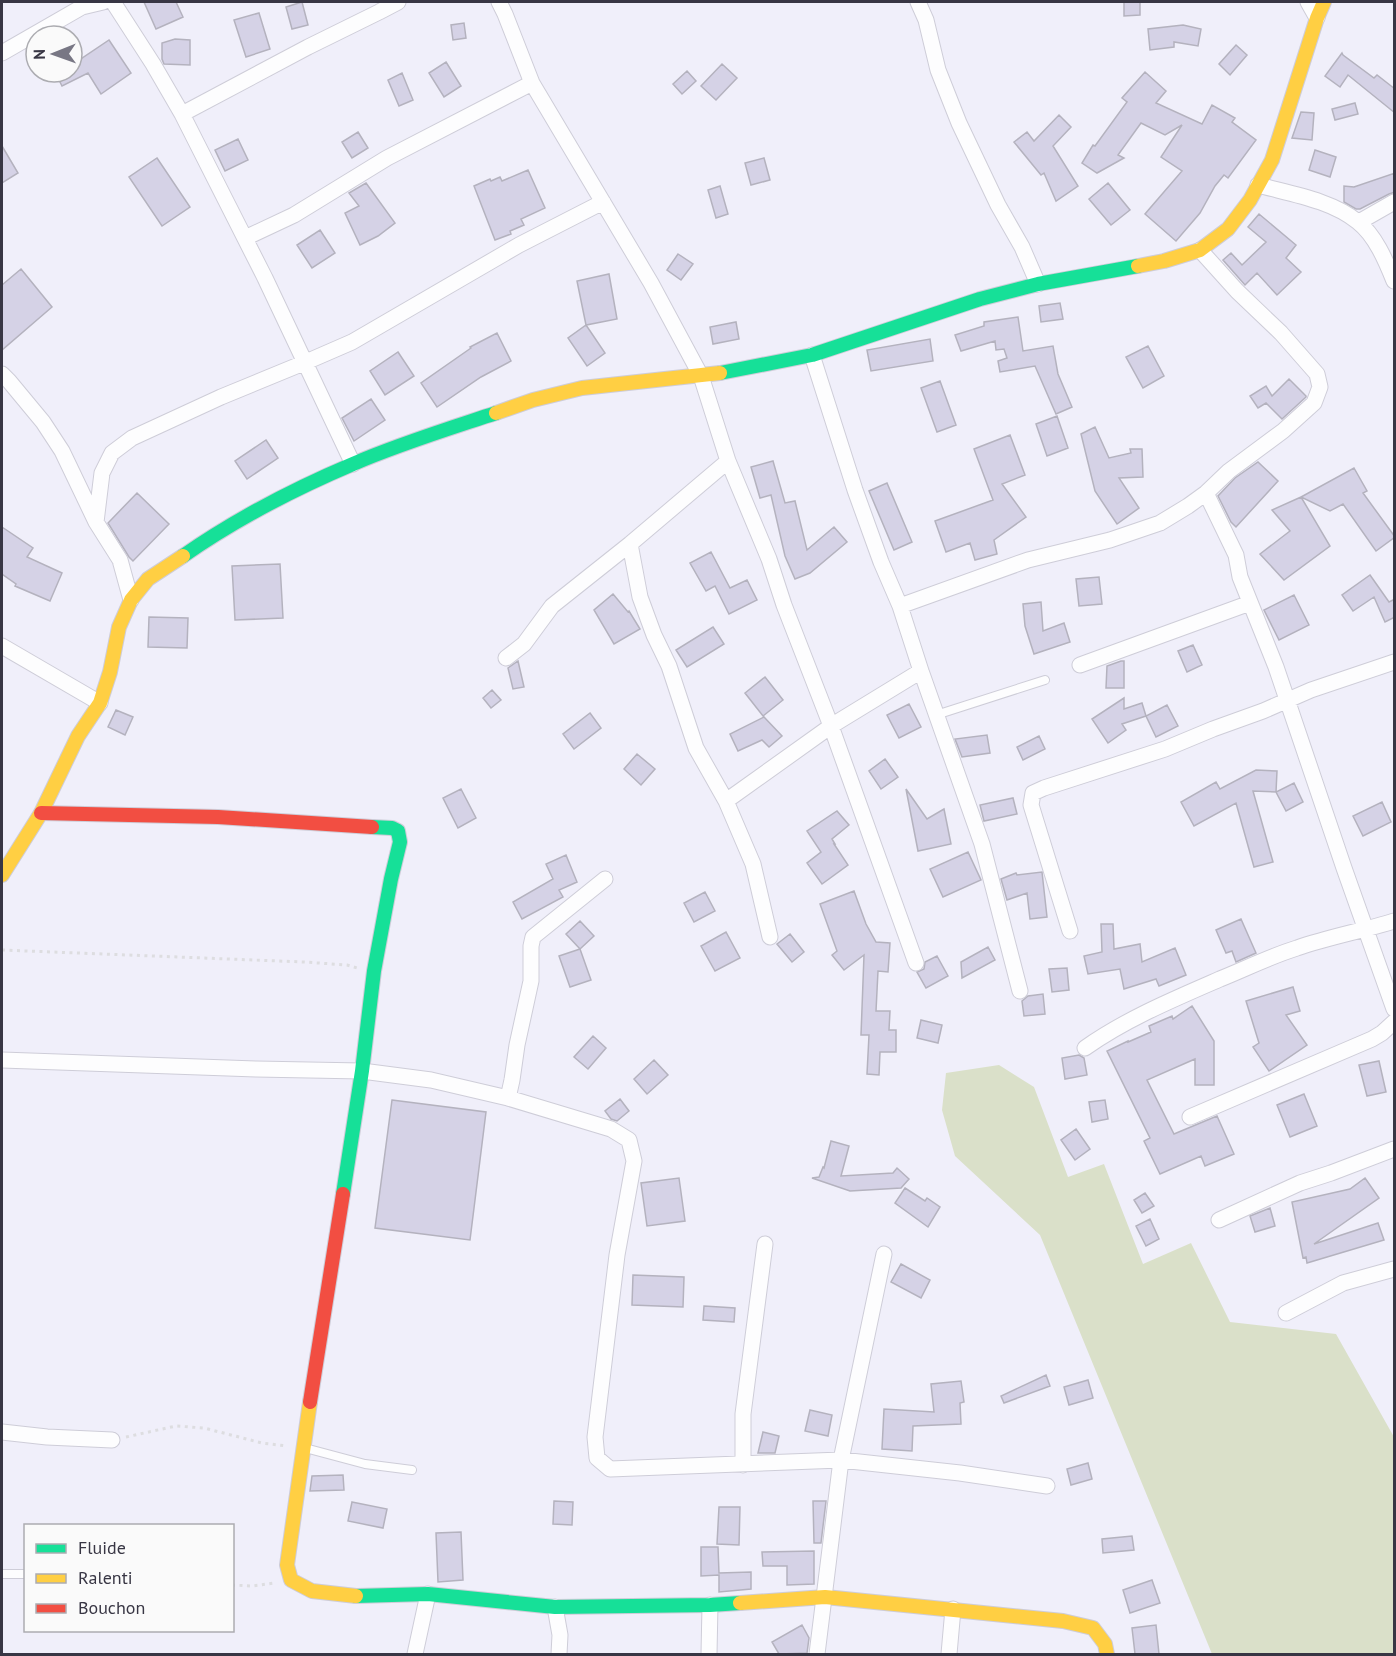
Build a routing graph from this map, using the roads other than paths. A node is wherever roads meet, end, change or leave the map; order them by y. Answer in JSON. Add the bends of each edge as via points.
{"nodes":[{"id":1,"x":103,"y":2,"type":"edge"},
{"id":2,"x":113,"y":2,"type":"edge"},
{"id":3,"x":398,"y":2,"type":"edge"},
{"id":4,"x":499,"y":2,"type":"edge"},
{"id":5,"x":918,"y":2,"type":"edge"},
{"id":6,"x":1308,"y":2,"type":"edge"},
{"id":7,"x":1324,"y":2,"type":"edge"},
{"id":8,"x":1317,"y":18,"type":"junction"},
{"id":9,"x":2,"y":53,"type":"edge"},
{"id":10,"x":532,"y":83,"type":"junction"},
{"id":11,"x":183,"y":114,"type":"junction"},
{"id":12,"x":1258,"y":185,"type":"junction"},
{"id":13,"x":603,"y":202,"type":"junction"},
{"id":14,"x":1395,"y":202,"type":"edge"},
{"id":15,"x":1359,"y":222,"type":"junction"},
{"id":16,"x":245,"y":238,"type":"junction"},
{"id":17,"x":1200,"y":250,"type":"junction"},
{"id":18,"x":1395,"y":280,"type":"edge"},
{"id":19,"x":1038,"y":284,"type":"junction"},
{"id":20,"x":812,"y":355,"type":"junction"},
{"id":21,"x":306,"y":362,"type":"junction"},
{"id":22,"x":2,"y":374,"type":"edge"},
{"id":23,"x":701,"y":376,"type":"junction"},
{"id":24,"x":728,"y":461,"type":"junction"},
{"id":25,"x":352,"y":464,"type":"junction"},
{"id":26,"x":1206,"y":493,"type":"junction"},
{"id":27,"x":96,"y":522,"type":"junction"},
{"id":28,"x":630,"y":544,"type":"junction"},
{"id":29,"x":131,"y":600,"type":"junction"},
{"id":30,"x":1250,"y":603,"type":"junction"},
{"id":31,"x":900,"y":606,"type":"junction"},
{"id":32,"x":2,"y":646,"type":"edge"},
{"id":33,"x":506,"y":658,"type":"dead end"},
{"id":34,"x":1395,"y":662,"type":"edge"},
{"id":35,"x":1080,"y":665,"type":"dead end"},
{"id":36,"x":921,"y":671,"type":"junction"},
{"id":37,"x":1045,"y":680,"type":"dead end"},
{"id":38,"x":1287,"y":700,"type":"junction"},
{"id":39,"x":100,"y":703,"type":"junction"},
{"id":40,"x":936,"y":715,"type":"junction"},
{"id":41,"x":831,"y":726,"type":"junction"},
{"id":42,"x":726,"y":801,"type":"junction"},
{"id":43,"x":40,"y":813,"type":"junction"},
{"id":44,"x":2,"y":875,"type":"edge"},
{"id":45,"x":604,"y":879,"type":"dead end"},
{"id":46,"x":1395,"y":921,"type":"edge"},
{"id":47,"x":1366,"y":930,"type":"junction"},
{"id":48,"x":1070,"y":932,"type":"dead end"},
{"id":49,"x":770,"y":937,"type":"dead end"},
{"id":50,"x":916,"y":963,"type":"dead end"},
{"id":51,"x":1020,"y":991,"type":"dead end"},
{"id":52,"x":1395,"y":1009,"type":"edge"},
{"id":53,"x":1395,"y":1022,"type":"edge"},
{"id":54,"x":1085,"y":1048,"type":"dead end"},
{"id":55,"x":2,"y":1060,"type":"edge"},
{"id":56,"x":362,"y":1071,"type":"junction"},
{"id":57,"x":507,"y":1098,"type":"junction"},
{"id":58,"x":1190,"y":1117,"type":"dead end"},
{"id":59,"x":1395,"y":1149,"type":"edge"},
{"id":60,"x":1220,"y":1220,"type":"dead end"},
{"id":61,"x":765,"y":1244,"type":"dead end"},
{"id":62,"x":884,"y":1254,"type":"dead end"},
{"id":63,"x":1395,"y":1269,"type":"edge"},
{"id":64,"x":1286,"y":1313,"type":"dead end"},
{"id":65,"x":2,"y":1432,"type":"edge"},
{"id":66,"x":112,"y":1440,"type":"road end"},
{"id":67,"x":303,"y":1448,"type":"junction"},
{"id":68,"x":841,"y":1460,"type":"junction"},
{"id":69,"x":743,"y":1465,"type":"junction"},
{"id":70,"x":412,"y":1470,"type":"dead end"},
{"id":71,"x":1047,"y":1486,"type":"dead end"},
{"id":72,"x":2,"y":1574,"type":"edge"},
{"id":73,"x":24,"y":1574,"type":"edge"},
{"id":74,"x":428,"y":1594,"type":"junction"},
{"id":75,"x":825,"y":1597,"type":"junction"},
{"id":76,"x":710,"y":1605,"type":"junction"},
{"id":77,"x":555,"y":1607,"type":"junction"},
{"id":78,"x":953,"y":1609,"type":"junction"},
{"id":79,"x":415,"y":1654,"type":"edge"},
{"id":80,"x":559,"y":1654,"type":"edge"},
{"id":81,"x":709,"y":1654,"type":"edge"},
{"id":82,"x":817,"y":1654,"type":"edge"},
{"id":83,"x":949,"y":1654,"type":"edge"},
{"id":84,"x":1107,"y":1654,"type":"edge"}],
"edges":[{"from":1,"to":9,"type":"street","via":[[82,7]]},
{"from":2,"to":11,"type":"street"},
{"from":3,"to":11,"type":"street"},
{"from":4,"to":10,"type":"street"},
{"from":5,"to":19,"type":"street","via":[[958,123]]},
{"from":6,"to":8,"type":"street"},
{"from":7,"to":8,"type":"street"},
{"from":8,"to":12,"type":"street","via":[[1272,160]]},
{"from":10,"to":13,"type":"street"},
{"from":10,"to":16,"type":"street","via":[[387,158],[294,215]]},
{"from":11,"to":16,"type":"street"},
{"from":12,"to":15,"type":"street","via":[[1329,205]]},
{"from":12,"to":17,"type":"street","via":[[1228,229]]},
{"from":13,"to":21,"type":"street","via":[[519,245],[352,342]]},
{"from":13,"to":23,"type":"street"},
{"from":14,"to":15,"type":"street"},
{"from":15,"to":18,"type":"street","via":[[1378,246]]},
{"from":16,"to":21,"type":"street"},
{"from":17,"to":19,"type":"street","via":[[1164,261]]},
{"from":17,"to":26,"type":"street","via":[[1317,374],[1320,387],[1314,403]]},
{"from":19,"to":20,"type":"street","via":[[980,299]]},
{"from":20,"to":23,"type":"street"},
{"from":20,"to":31,"type":"street","via":[[855,490]]},
{"from":21,"to":25,"type":"street"},
{"from":21,"to":27,"type":"street","via":[[132,438],[112,453],[102,473]]},
{"from":22,"to":27,"type":"street","via":[[62,451]]},
{"from":23,"to":24,"type":"street"},
{"from":23,"to":25,"type":"street","via":[[582,388],[436,433]]},
{"from":24,"to":28,"type":"street"},
{"from":24,"to":41,"type":"street"},
{"from":25,"to":29,"type":"street","via":[[272,501],[207,539],[148,579]]},
{"from":26,"to":30,"type":"street","via":[[1236,555]]},
{"from":26,"to":31,"type":"street","via":[[1160,523],[1028,560]]},
{"from":27,"to":29,"type":"street","via":[[120,560]]},
{"from":28,"to":33,"type":"street","via":[[552,606],[524,644]]},
{"from":28,"to":42,"type":"street","via":[[640,597],[669,666],[696,748]]},
{"from":29,"to":39,"type":"street","via":[[119,627]]},
{"from":30,"to":35,"type":"street"},
{"from":30,"to":38,"type":"street"},
{"from":31,"to":36,"type":"street"},
{"from":32,"to":39,"type":"street"},
{"from":34,"to":38,"type":"street"},
{"from":36,"to":40,"type":"street"},
{"from":36,"to":41,"type":"street"},
{"from":37,"to":40,"type":"lane"},
{"from":38,"to":47,"type":"street"},
{"from":38,"to":48,"type":"street","via":[[1166,748],[1033,793],[1033,814]]},
{"from":39,"to":43,"type":"street","via":[[78,736]]},
{"from":40,"to":51,"type":"street","via":[[982,844]]},
{"from":41,"to":42,"type":"street"},
{"from":41,"to":50,"type":"street"},
{"from":42,"to":49,"type":"street","via":[[753,864]]},
{"from":43,"to":44,"type":"street"},
{"from":43,"to":56,"type":"street","via":[[218,817],[398,831],[400,842],[374,972]]},
{"from":45,"to":57,"type":"street","via":[[533,937],[531,981]]},
{"from":46,"to":47,"type":"street"},
{"from":47,"to":52,"type":"street"},
{"from":47,"to":54,"type":"street","via":[[1296,948],[1230,975],[1166,1002]]},
{"from":53,"to":58,"type":"street","via":[[1371,1039]]},
{"from":55,"to":56,"type":"street"},
{"from":56,"to":57,"type":"street","via":[[431,1080]]},
{"from":56,"to":67,"type":"street"},
{"from":57,"to":69,"type":"street","via":[[611,1129],[629,1140],[634,1161],[617,1254],[595,1437],[597,1458],[610,1469]]},
{"from":59,"to":60,"type":"street","via":[[1300,1183]]},
{"from":61,"to":69,"type":"street","via":[[743,1414]]},
{"from":62,"to":68,"type":"street"},
{"from":63,"to":64,"type":"street","via":[[1344,1283]]},
{"from":65,"to":66,"type":"street"},
{"from":67,"to":70,"type":"lane","via":[[365,1464]]},
{"from":67,"to":74,"type":"street","via":[[287,1565],[291,1580],[312,1591],[358,1596]]},
{"from":68,"to":69,"type":"street"},
{"from":68,"to":71,"type":"street"},
{"from":68,"to":75,"type":"street"},
{"from":72,"to":73,"type":"lane"},
{"from":74,"to":77,"type":"street"},
{"from":74,"to":79,"type":"street"},
{"from":75,"to":76,"type":"street"},
{"from":75,"to":78,"type":"street"},
{"from":75,"to":82,"type":"street"},
{"from":76,"to":77,"type":"street"},
{"from":76,"to":81,"type":"street"},
{"from":77,"to":80,"type":"street"},
{"from":78,"to":83,"type":"street"},
{"from":78,"to":84,"type":"street","via":[[1093,1628]]}]}
